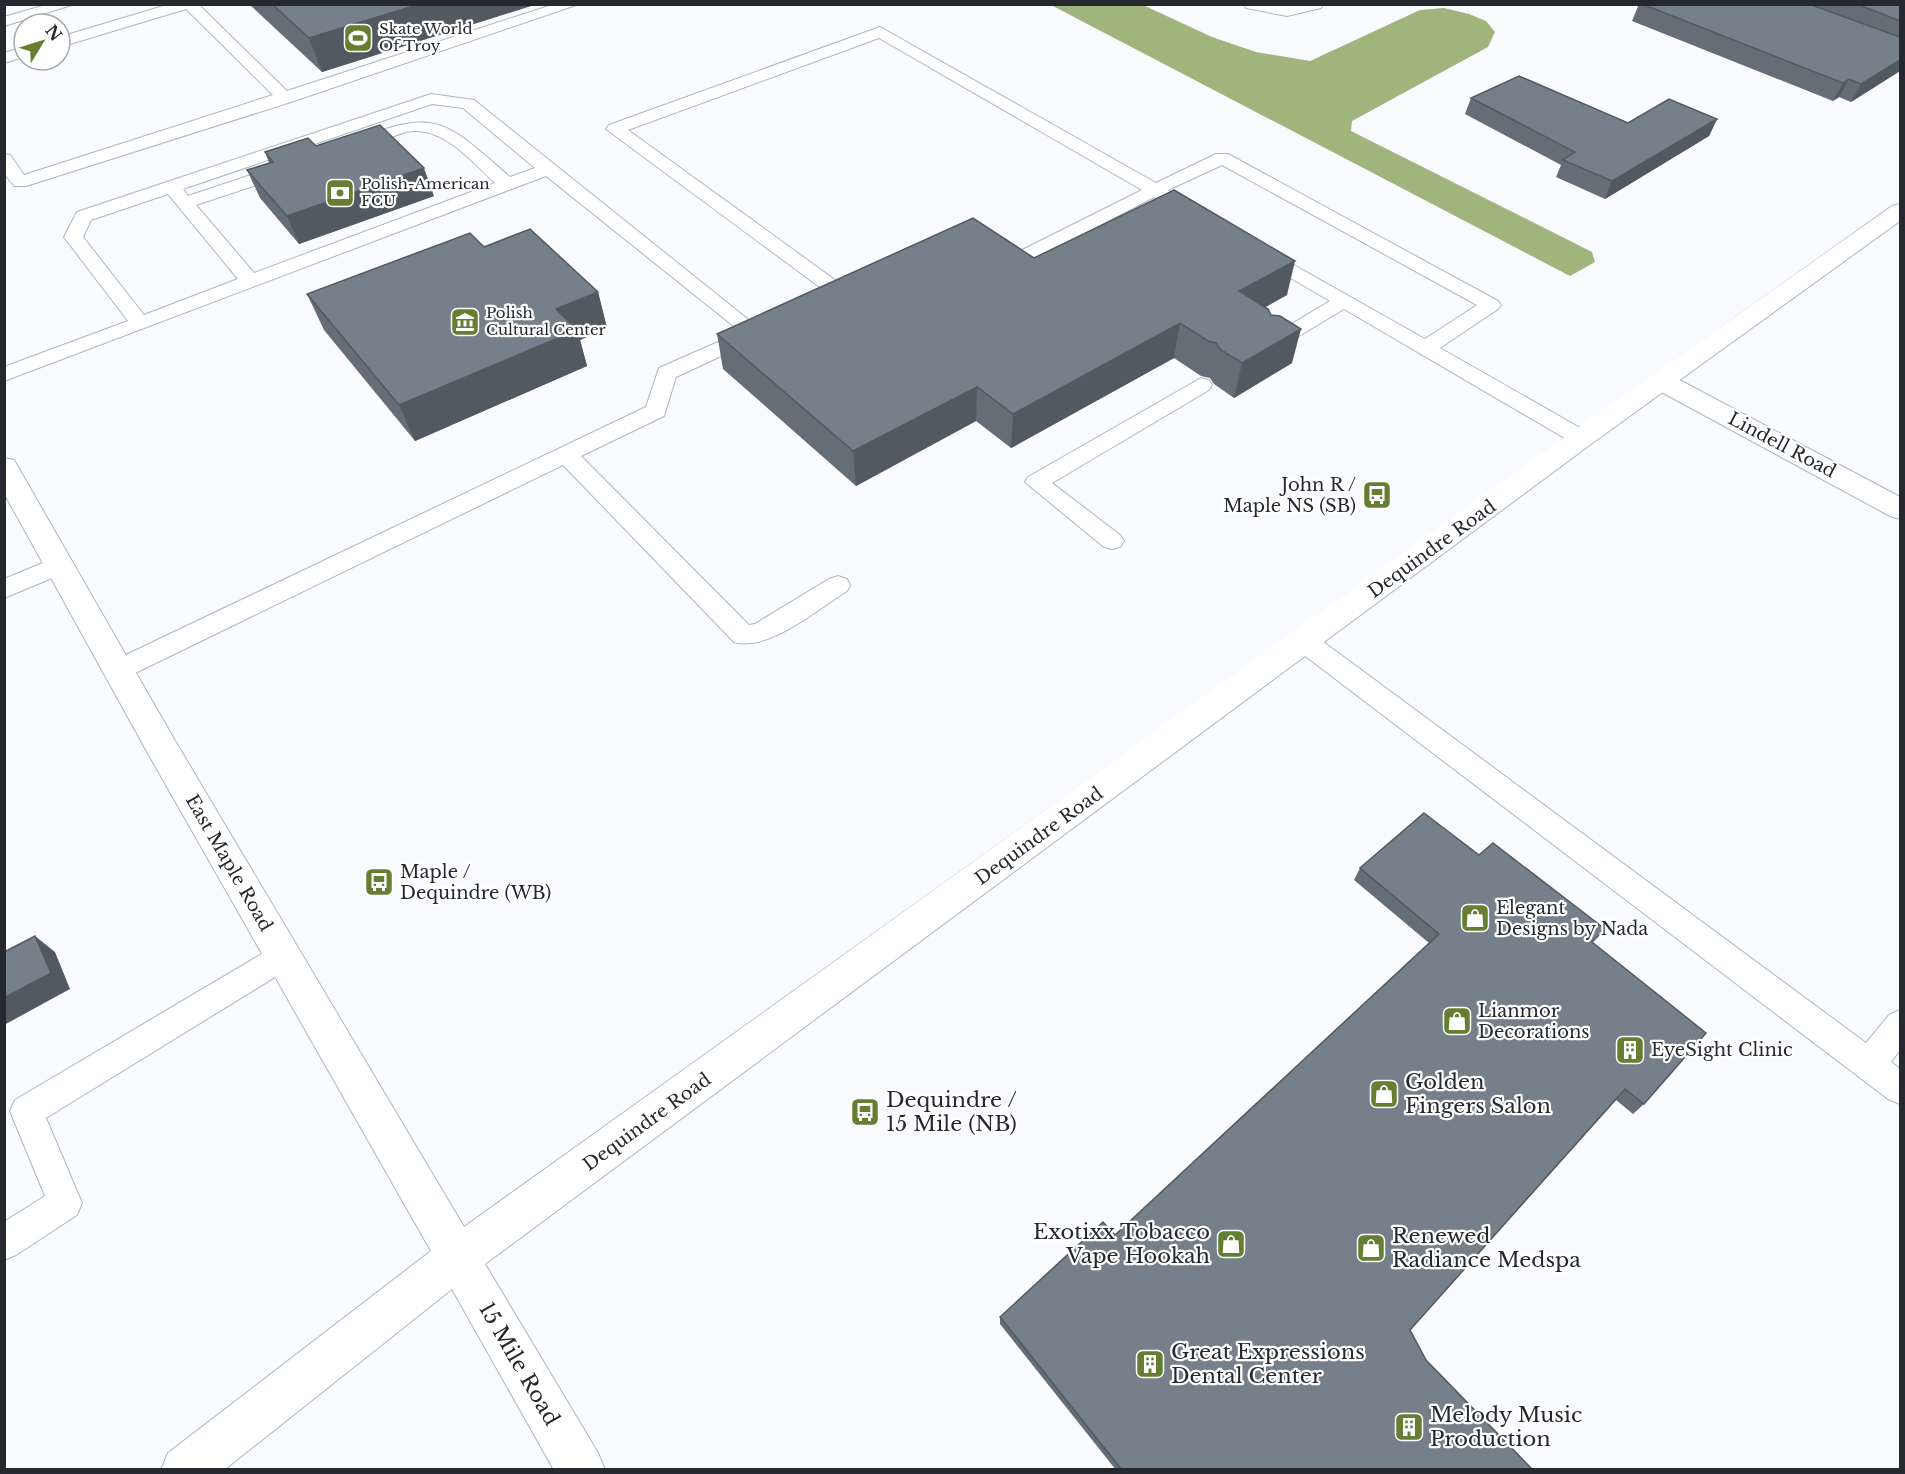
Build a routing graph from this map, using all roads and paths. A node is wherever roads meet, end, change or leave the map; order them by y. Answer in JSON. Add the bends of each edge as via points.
{"nodes":[{"id":1,"x":68,"y":4,"type":"edge"},
{"id":2,"x":189,"y":4,"type":"edge"},
{"id":3,"x":572,"y":4,"type":"edge"},
{"id":4,"x":1253,"y":4,"type":"edge"},
{"id":5,"x":1314,"y":4,"type":"edge"},
{"id":6,"x":4,"y":22,"type":"edge"},
{"id":7,"x":72,"y":38,"type":"edge"},
{"id":8,"x":285,"y":98,"type":"junction"},
{"id":9,"x":336,"y":152,"type":"edge"},
{"id":10,"x":4,"y":159,"type":"edge"},
{"id":11,"x":303,"y":163,"type":"edge"},
{"id":12,"x":548,"y":169,"type":"junction"},
{"id":13,"x":507,"y":184,"type":"junction"},
{"id":14,"x":170,"y":186,"type":"junction"},
{"id":15,"x":1155,"y":190,"type":"junction"},
{"id":16,"x":184,"y":203,"type":"junction"},
{"id":17,"x":1185,"y":208,"type":"edge"},
{"id":18,"x":1900,"y":211,"type":"edge"},
{"id":19,"x":980,"y":237,"type":"edge"},
{"id":20,"x":1245,"y":243,"type":"edge"},
{"id":21,"x":250,"y":281,"type":"junction"},
{"id":22,"x":859,"y":283,"type":"edge"},
{"id":23,"x":839,"y":292,"type":"junction"},
{"id":24,"x":1344,"y":301,"type":"junction"},
{"id":25,"x":808,"y":307,"type":"edge"},
{"id":26,"x":139,"y":322,"type":"junction"},
{"id":27,"x":776,"y":322,"type":"edge"},
{"id":28,"x":755,"y":333,"type":"junction"},
{"id":29,"x":1272,"y":344,"type":"edge"},
{"id":30,"x":1425,"y":348,"type":"junction"},
{"id":31,"x":4,"y":375,"type":"edge"},
{"id":32,"x":1663,"y":382,"type":"junction"},
{"id":33,"x":1201,"y":385,"type":"dead end"},
{"id":34,"x":1581,"y":438,"type":"junction"},
{"id":35,"x":567,"y":454,"type":"junction"},
{"id":36,"x":4,"y":467,"type":"edge"},
{"id":37,"x":1900,"y":509,"type":"edge"},
{"id":38,"x":1112,"y":541,"type":"dead end"},
{"id":39,"x":60,"y":565,"type":"junction"},
{"id":40,"x":838,"y":585,"type":"dead end"},
{"id":41,"x":4,"y":589,"type":"edge"},
{"id":42,"x":1305,"y":642,"type":"junction"},
{"id":43,"x":118,"y":670,"type":"junction"},
{"id":44,"x":282,"y":956,"type":"junction"},
{"id":45,"x":1900,"y":1025,"type":"edge"},
{"id":46,"x":1869,"y":1065,"type":"junction"},
{"id":47,"x":1900,"y":1088,"type":"edge"},
{"id":48,"x":4,"y":1242,"type":"edge"},
{"id":49,"x":457,"y":1258,"type":"junction"},
{"id":50,"x":185,"y":1470,"type":"edge"},
{"id":51,"x":580,"y":1470,"type":"edge"}],
"edges":[{"from":1,"to":6,"type":"lane"},
{"from":2,"to":7,"type":"lane"},
{"from":2,"to":8,"type":"lane"},
{"from":3,"to":8,"type":"lane"},
{"from":4,"to":5,"type":"main road","via":[[1287,10]]},
{"from":8,"to":10,"type":"lane","via":[[20,182]]},
{"from":9,"to":13,"type":"lane","via":[[415,126],[452,138]]},
{"from":11,"to":16,"type":"lane"},
{"from":12,"to":13,"type":"lane"},
{"from":12,"to":14,"type":"lane","via":[[468,104],[432,99]]},
{"from":12,"to":28,"type":"lane"},
{"from":13,"to":21,"type":"lane"},
{"from":14,"to":16,"type":"lane"},
{"from":14,"to":26,"type":"lane","via":[[84,216],[73,237]]},
{"from":15,"to":17,"type":"lane"},
{"from":15,"to":19,"type":"lane","via":[[1018,260]]},
{"from":15,"to":23,"type":"lane","via":[[880,32],[615,129]]},
{"from":15,"to":30,"type":"lane","via":[[1222,158],[1491,305]]},
{"from":16,"to":21,"type":"lane"},
{"from":18,"to":32,"type":"main road","name":"Dequindre Road"},
{"from":20,"to":24,"type":"lane"},
{"from":21,"to":26,"type":"lane"},
{"from":22,"to":23,"type":"lane"},
{"from":23,"to":25,"type":"lane"},
{"from":24,"to":29,"type":"lane"},
{"from":24,"to":30,"type":"lane"},
{"from":26,"to":31,"type":"lane"},
{"from":27,"to":28,"type":"lane"},
{"from":28,"to":35,"type":"lane","via":[[666,373],[656,411]]},
{"from":30,"to":34,"type":"lane"},
{"from":32,"to":34,"type":"main road","name":"Dequindre Road"},
{"from":32,"to":37,"type":"main road","name":"Lindell Road"},
{"from":33,"to":38,"type":"lane","via":[[1036,482]]},
{"from":34,"to":42,"type":"main road","name":"Dequindre Road"},
{"from":35,"to":40,"type":"lane","via":[[743,635],[760,633]]},
{"from":35,"to":43,"type":"lane"},
{"from":36,"to":39,"type":"main road","name":"East Maple Road"},
{"from":39,"to":41,"type":"lane"},
{"from":39,"to":43,"type":"main road","name":"East Maple Road"},
{"from":42,"to":46,"type":"lane"},
{"from":42,"to":49,"type":"main road","name":"Dequindre Road"},
{"from":43,"to":44,"type":"main road","name":"East Maple Road"},
{"from":44,"to":48,"type":"lane","via":[[27,1111],[65,1203]]},
{"from":44,"to":49,"type":"main road","name":"East Maple Road"},
{"from":45,"to":46,"type":"lane"},
{"from":46,"to":47,"type":"lane"},
{"from":49,"to":50,"type":"main road","name":"Dequindre Road"},
{"from":49,"to":51,"type":"main road","name":"15 Mile Road"}]}
